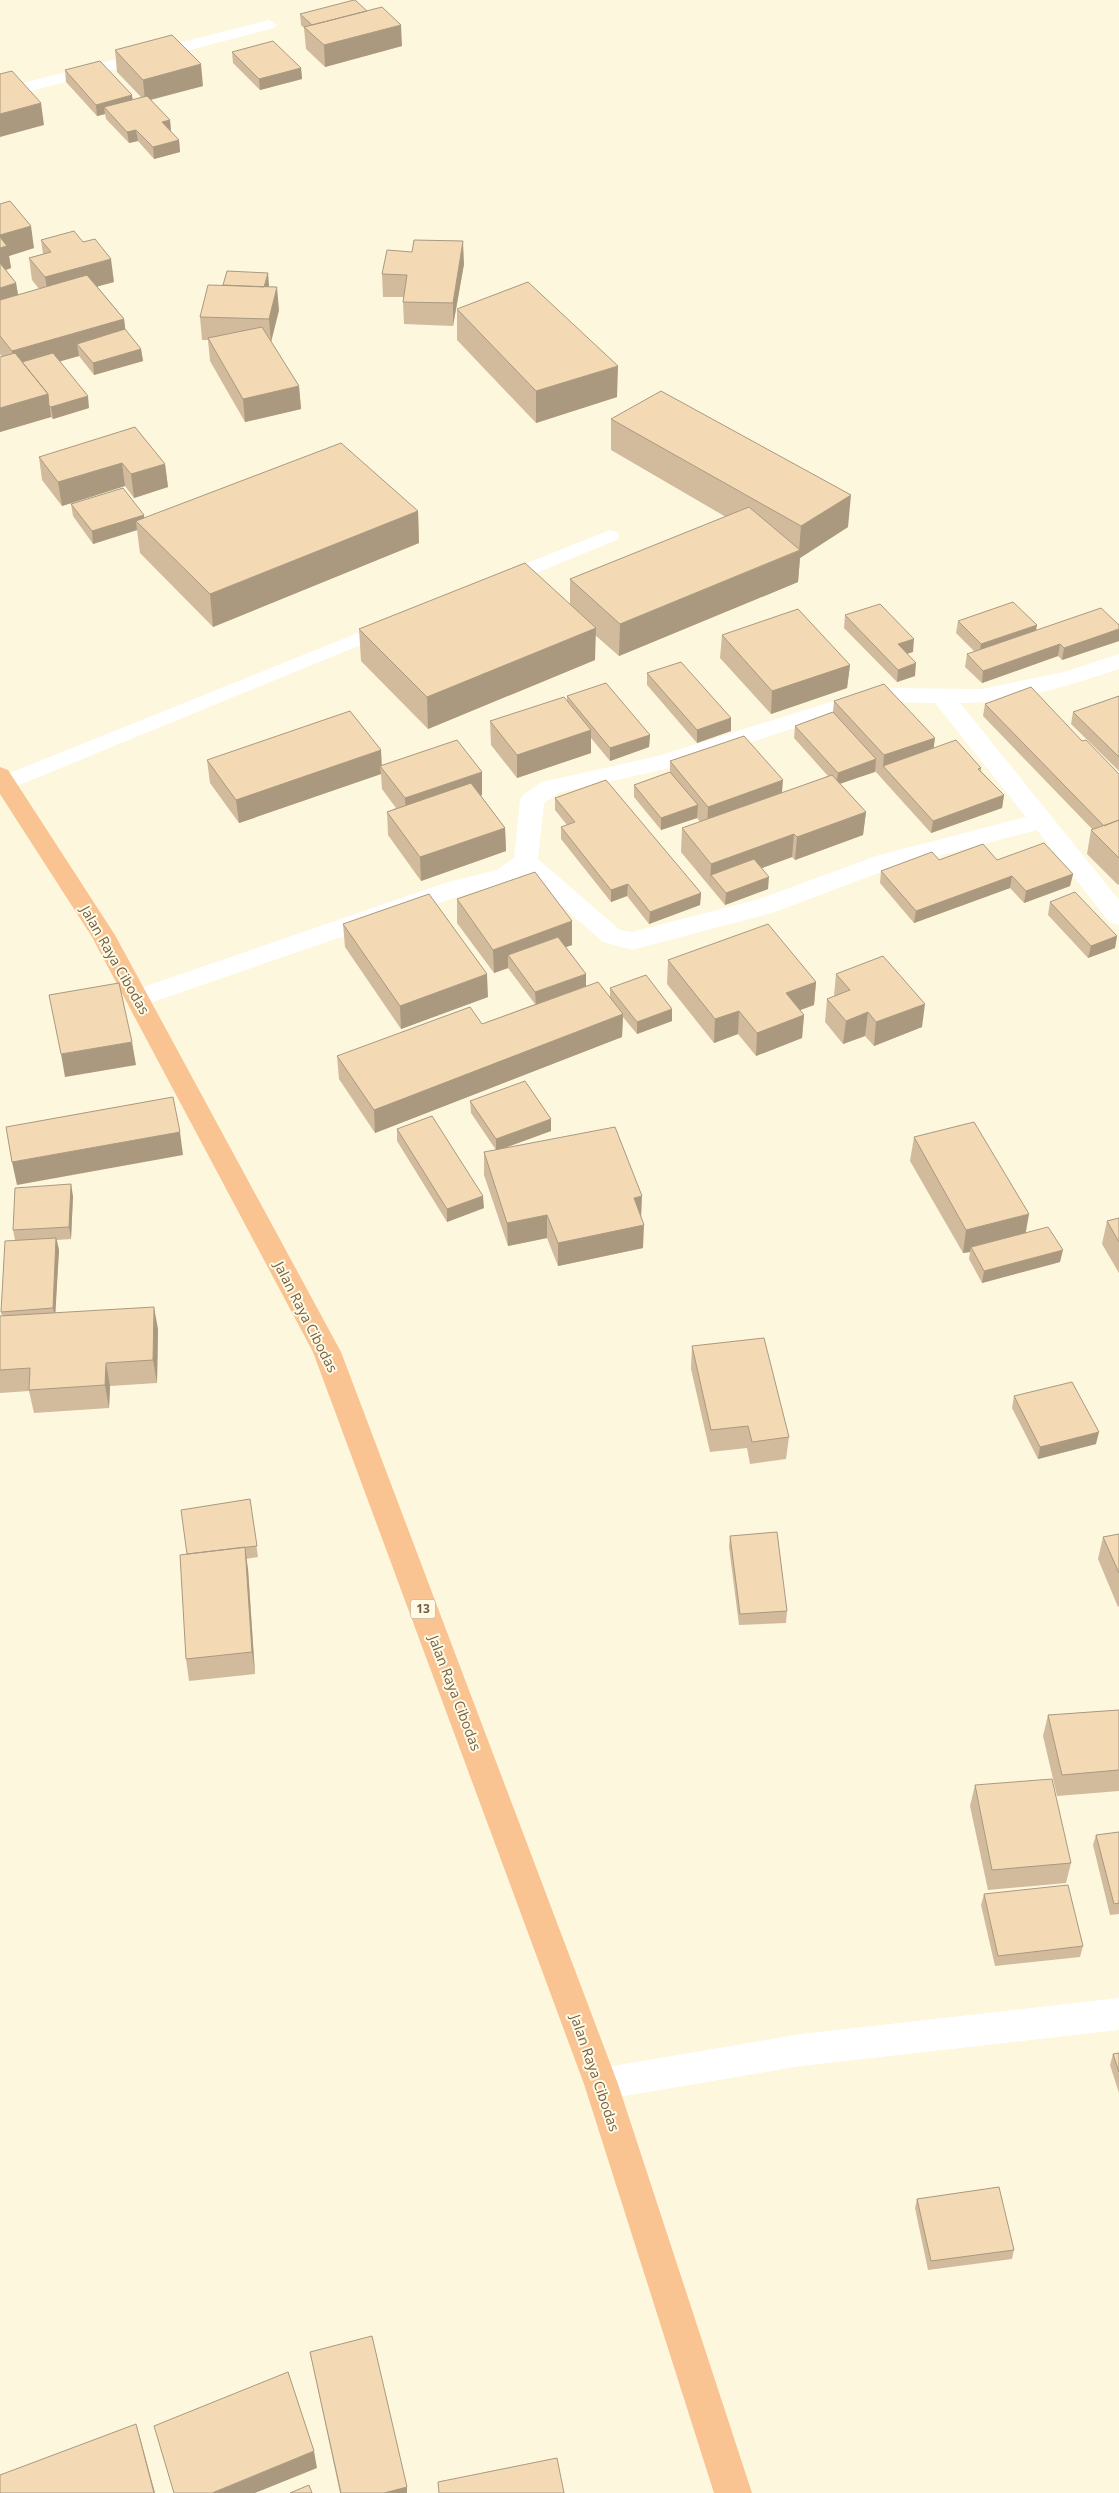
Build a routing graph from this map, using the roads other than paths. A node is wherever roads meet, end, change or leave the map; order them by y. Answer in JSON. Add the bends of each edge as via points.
{"nodes":[{"id":1,"x":269,"y":25,"type":"dead end"},
{"id":2,"x":0,"y":94,"type":"edge"},
{"id":3,"x":610,"y":536,"type":"dead end"},
{"id":4,"x":481,"y":589,"type":"edge"},
{"id":5,"x":408,"y":619,"type":"edge"},
{"id":6,"x":1119,"y":661,"type":"edge"},
{"id":7,"x":943,"y":697,"type":"junction"},
{"id":8,"x":3,"y":779,"type":"edge"},
{"id":9,"x":1042,"y":821,"type":"junction"},
{"id":10,"x":526,"y":862,"type":"junction"},
{"id":11,"x":1119,"y":917,"type":"edge"},
{"id":12,"x":138,"y":998,"type":"junction"},
{"id":13,"x":1119,"y":2014,"type":"edge"},
{"id":14,"x":601,"y":2084,"type":"junction"},
{"id":15,"x":732,"y":2493,"type":"edge"}],
"edges":[{"from":1,"to":2,"type":"lane"},
{"from":3,"to":4,"type":"lane"},
{"from":5,"to":8,"type":"lane"},
{"from":6,"to":7,"type":"street","via":[[1070,678],[981,696]]},
{"from":7,"to":9,"type":"street"},
{"from":7,"to":10,"type":"street","via":[[875,695],[662,763],[550,787],[532,800]]},
{"from":8,"to":12,"type":"highway","name":"Jalan Raya Cibodas","number":"13","via":[[103,935]]},
{"from":9,"to":10,"type":"street","via":[[885,862],[766,906],[632,940],[612,936]]},
{"from":9,"to":11,"type":"street"},
{"from":10,"to":12,"type":"street","via":[[505,876],[454,889]]},
{"from":12,"to":14,"type":"highway","name":"Jalan Raya Cibodas","number":"13","via":[[327,1352]]},
{"from":13,"to":14,"type":"street","via":[[800,2050]]},
{"from":14,"to":15,"type":"highway","name":"Jalan Raya Cibodas","number":"13"}]}
